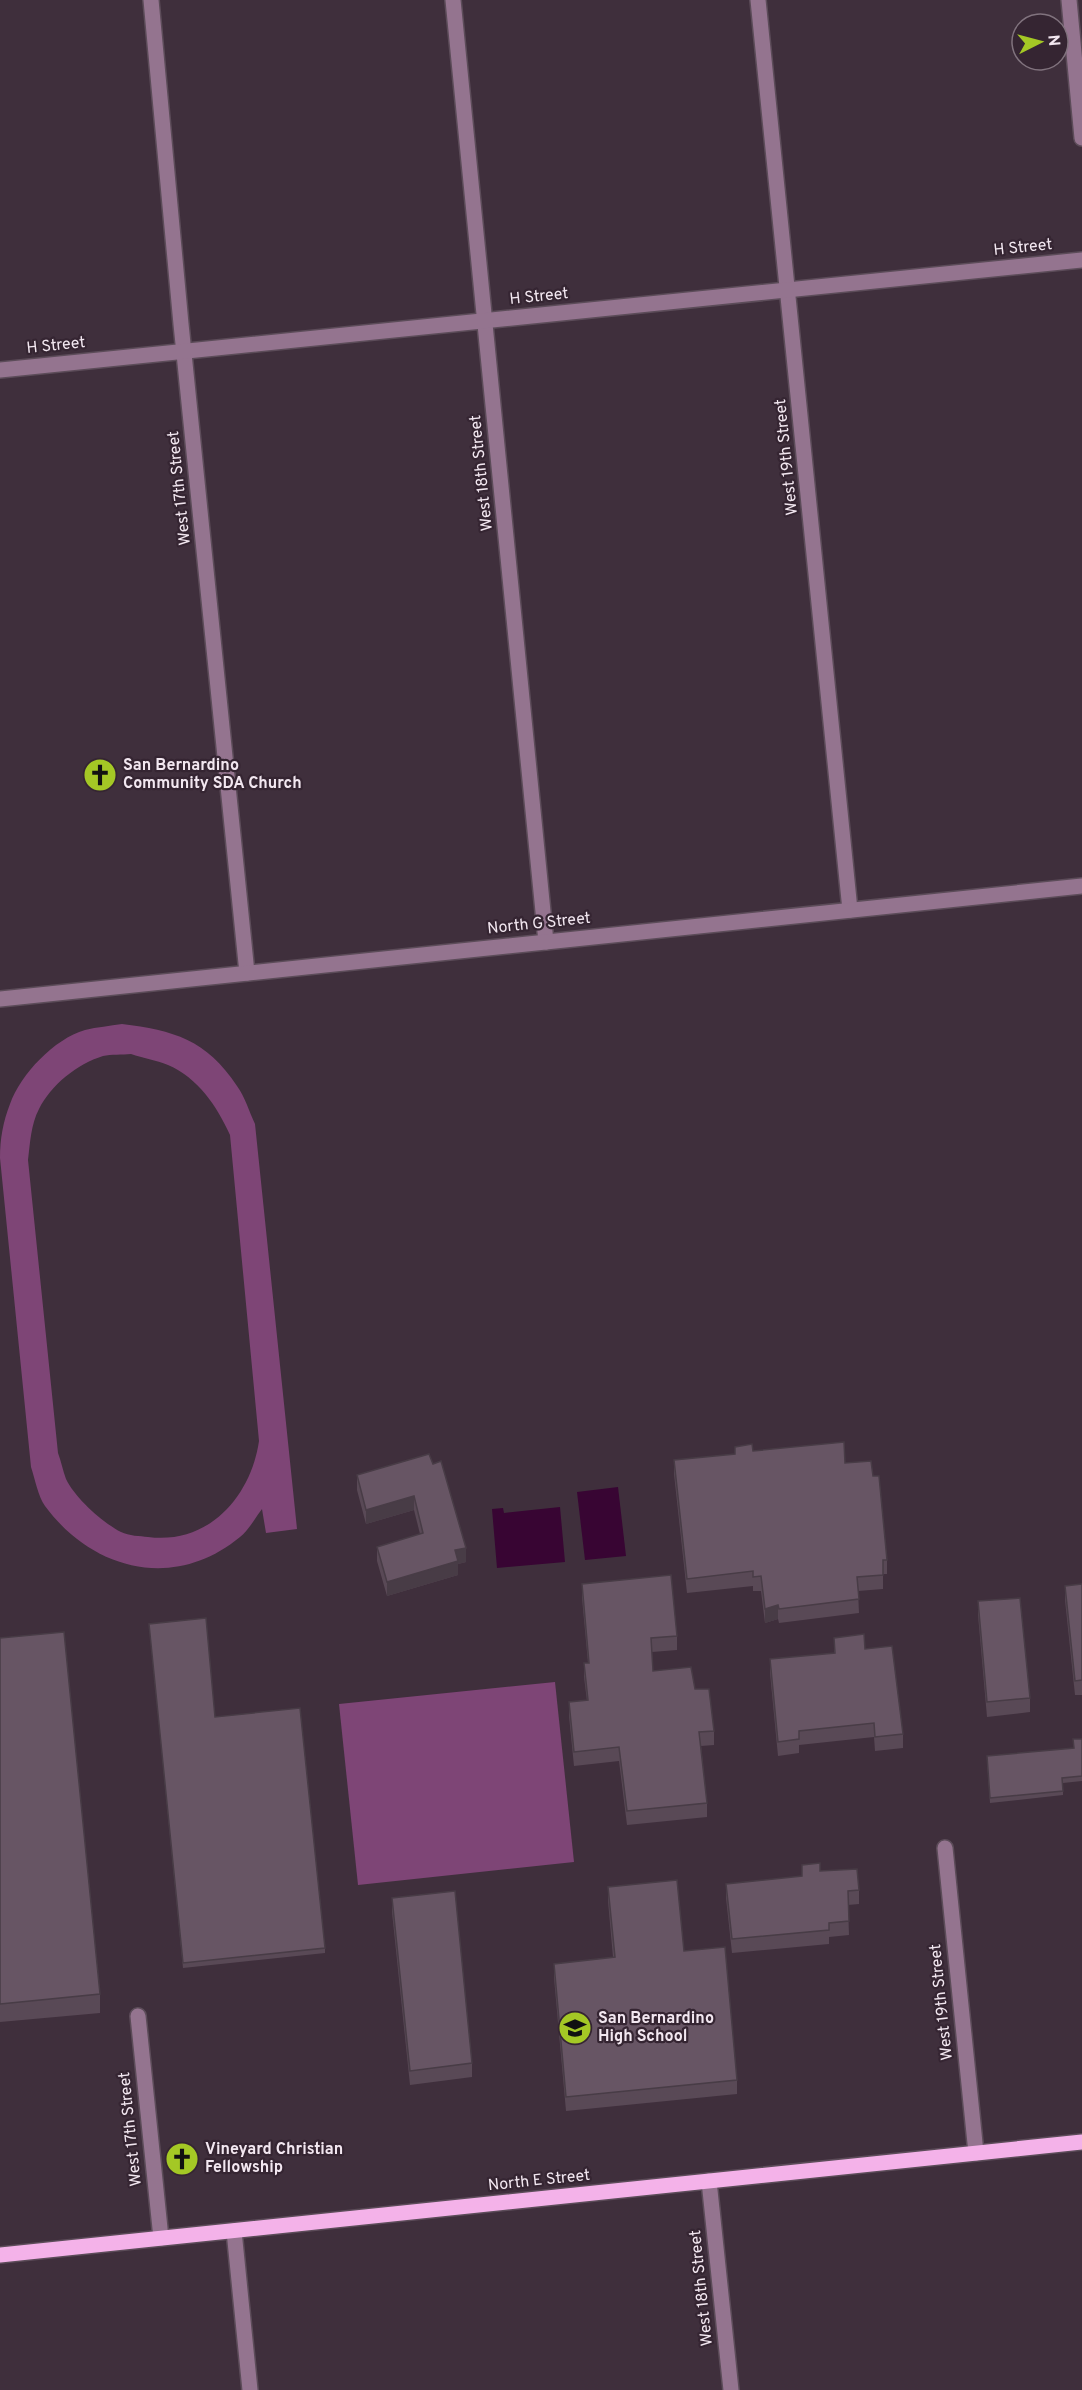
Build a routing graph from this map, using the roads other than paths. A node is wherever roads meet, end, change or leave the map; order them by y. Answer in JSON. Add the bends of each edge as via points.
{"nodes":[{"id":1,"x":151,"y":0,"type":"edge"},
{"id":2,"x":453,"y":0,"type":"edge"},
{"id":3,"x":758,"y":0,"type":"edge"},
{"id":4,"x":1069,"y":0,"type":"edge"},
{"id":5,"x":1082,"y":138,"type":"edge"},
{"id":6,"x":1082,"y":260,"type":"edge"},
{"id":7,"x":788,"y":290,"type":"junction"},
{"id":8,"x":486,"y":321,"type":"junction"},
{"id":9,"x":184,"y":352,"type":"junction"},
{"id":10,"x":0,"y":370,"type":"edge"},
{"id":11,"x":1082,"y":886,"type":"edge"},
{"id":12,"x":850,"y":910,"type":"junction"},
{"id":13,"x":546,"y":942,"type":"junction"},
{"id":14,"x":246,"y":973,"type":"junction"},
{"id":15,"x":0,"y":999,"type":"edge"},
{"id":16,"x":945,"y":1848,"type":"dead end"},
{"id":17,"x":138,"y":2016,"type":"dead end"},
{"id":18,"x":1082,"y":2142,"type":"edge"},
{"id":19,"x":976,"y":2152,"type":"junction"},
{"id":20,"x":709,"y":2181,"type":"junction"},
{"id":21,"x":234,"y":2231,"type":"junction"},
{"id":22,"x":161,"y":2238,"type":"junction"},
{"id":23,"x":0,"y":2255,"type":"edge"},
{"id":24,"x":250,"y":2390,"type":"edge"},
{"id":25,"x":731,"y":2390,"type":"edge"}],
"edges":[{"from":1,"to":9,"type":"street","name":"West 17th Street"},
{"from":2,"to":8,"type":"street","name":"West 18th Street"},
{"from":3,"to":7,"type":"street","name":"West 19th Street"},
{"from":4,"to":5,"type":"street"},
{"from":6,"to":7,"type":"street","name":"H Street"},
{"from":7,"to":8,"type":"street","name":"H Street"},
{"from":7,"to":12,"type":"street","name":"West 19th Street"},
{"from":8,"to":9,"type":"street","name":"H Street"},
{"from":8,"to":13,"type":"street","name":"West 18th Street"},
{"from":9,"to":10,"type":"street","name":"H Street"},
{"from":9,"to":14,"type":"street","name":"West 17th Street"},
{"from":11,"to":12,"type":"street","name":"North G Street"},
{"from":12,"to":13,"type":"street","name":"North G Street"},
{"from":13,"to":14,"type":"street","name":"North G Street"},
{"from":14,"to":15,"type":"street","name":"North G Street"},
{"from":16,"to":19,"type":"street","name":"West 19th Street"},
{"from":17,"to":22,"type":"street","name":"West 17th Street"},
{"from":18,"to":19,"type":"main road","name":"North E Street"},
{"from":19,"to":20,"type":"main road","name":"North E Street"},
{"from":20,"to":21,"type":"main road","name":"North E Street"},
{"from":20,"to":25,"type":"street","name":"West 18th Street"},
{"from":21,"to":22,"type":"main road","name":"North E Street"},
{"from":21,"to":24,"type":"street"},
{"from":22,"to":23,"type":"main road","name":"North E Street"}]}
